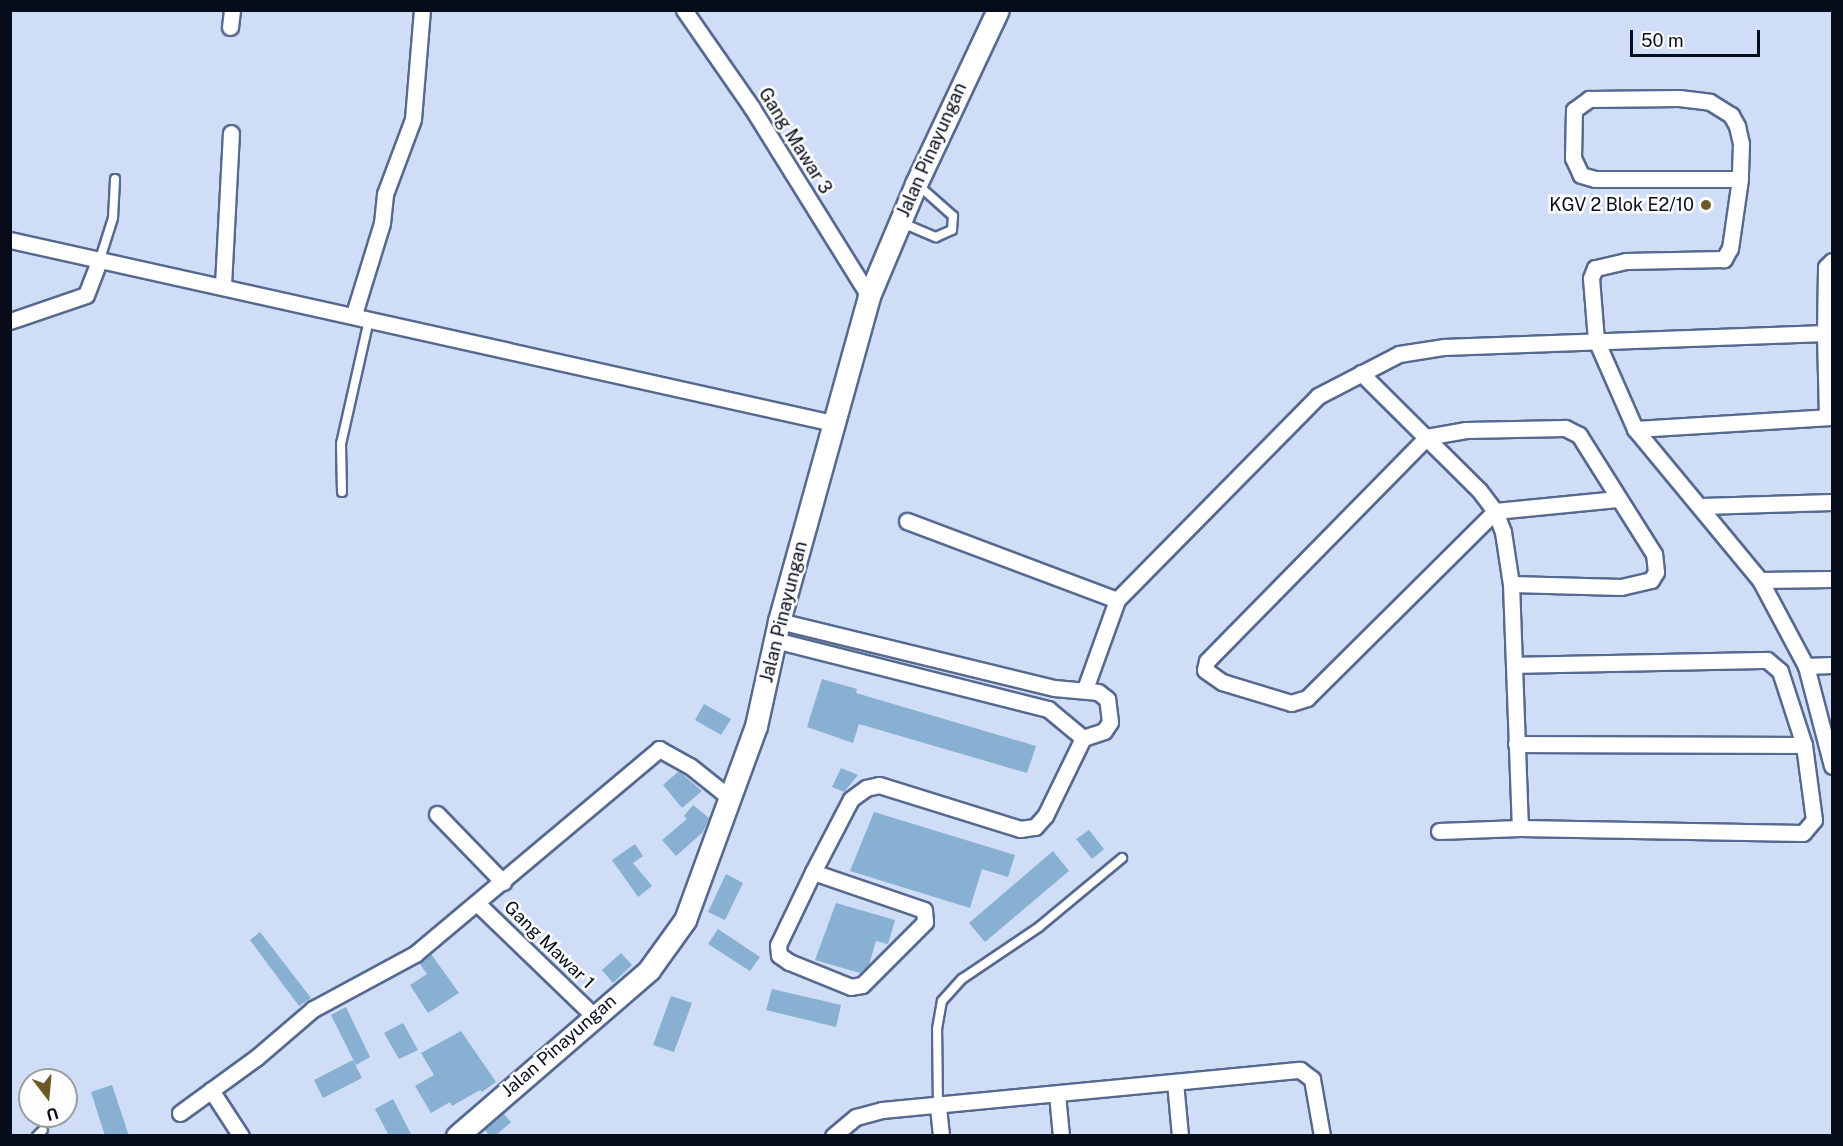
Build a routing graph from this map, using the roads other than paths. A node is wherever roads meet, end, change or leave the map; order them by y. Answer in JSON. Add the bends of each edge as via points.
{"nodes":[{"id":1,"x":232,"y":10,"type":"edge"},
{"id":2,"x":422,"y":10,"type":"edge"},
{"id":3,"x":684,"y":10,"type":"edge"},
{"id":4,"x":998,"y":10,"type":"edge"},
{"id":5,"x":230,"y":27,"type":"dead end"},
{"id":6,"x":231,"y":133,"type":"dead end"},
{"id":7,"x":115,"y":178,"type":"dead end"},
{"id":8,"x":1740,"y":179,"type":"junction"},
{"id":9,"x":916,"y":184,"type":"junction"},
{"id":10,"x":900,"y":221,"type":"junction"},
{"id":11,"x":10,"y":240,"type":"edge"},
{"id":12,"x":100,"y":258,"type":"junction"},
{"id":13,"x":1833,"y":261,"type":"edge"},
{"id":14,"x":224,"y":285,"type":"junction"},
{"id":15,"x":869,"y":296,"type":"junction"},
{"id":16,"x":362,"y":315,"type":"junction"},
{"id":17,"x":10,"y":321,"type":"edge"},
{"id":18,"x":1829,"y":333,"type":"edge"},
{"id":19,"x":1596,"y":340,"type":"junction"},
{"id":20,"x":1362,"y":373,"type":"junction"},
{"id":21,"x":1830,"y":417,"type":"edge"},
{"id":22,"x":833,"y":423,"type":"junction"},
{"id":23,"x":1635,"y":429,"type":"junction"},
{"id":24,"x":1427,"y":437,"type":"junction"},
{"id":25,"x":342,"y":492,"type":"dead end"},
{"id":26,"x":1617,"y":499,"type":"junction"},
{"id":27,"x":1833,"y":502,"type":"edge"},
{"id":28,"x":1702,"y":506,"type":"junction"},
{"id":29,"x":1495,"y":511,"type":"junction"},
{"id":30,"x":907,"y":521,"type":"dead end"},
{"id":31,"x":1833,"y":579,"type":"edge"},
{"id":32,"x":1761,"y":580,"type":"junction"},
{"id":33,"x":1510,"y":584,"type":"junction"},
{"id":34,"x":1117,"y":600,"type":"junction"},
{"id":35,"x":777,"y":631,"type":"junction"},
{"id":36,"x":1515,"y":665,"type":"junction"},
{"id":37,"x":1833,"y":665,"type":"edge"},
{"id":38,"x":1806,"y":666,"type":"junction"},
{"id":39,"x":1041,"y":685,"type":"junction"},
{"id":40,"x":1085,"y":689,"type":"junction"},
{"id":41,"x":1035,"y":705,"type":"junction"},
{"id":42,"x":1083,"y":738,"type":"junction"},
{"id":43,"x":1830,"y":743,"type":"edge"},
{"id":44,"x":1516,"y":744,"type":"junction"},
{"id":45,"x":1804,"y":745,"type":"junction"},
{"id":46,"x":1833,"y":766,"type":"edge"},
{"id":47,"x":730,"y":798,"type":"junction"},
{"id":48,"x":437,"y":814,"type":"dead end"},
{"id":49,"x":1520,"y":828,"type":"junction"},
{"id":50,"x":1439,"y":831,"type":"dead end"},
{"id":51,"x":1122,"y":858,"type":"dead end"},
{"id":52,"x":813,"y":872,"type":"junction"},
{"id":53,"x":503,"y":882,"type":"junction"},
{"id":54,"x":478,"y":904,"type":"junction"},
{"id":55,"x":593,"y":1015,"type":"junction"},
{"id":56,"x":1175,"y":1082,"type":"junction"},
{"id":57,"x":212,"y":1090,"type":"junction"},
{"id":58,"x":1057,"y":1094,"type":"junction"},
{"id":59,"x":938,"y":1107,"type":"junction"},
{"id":60,"x":180,"y":1113,"type":"dead end"},
{"id":61,"x":241,"y":1136,"type":"edge"},
{"id":62,"x":457,"y":1136,"type":"edge"},
{"id":63,"x":833,"y":1136,"type":"edge"},
{"id":64,"x":941,"y":1136,"type":"edge"},
{"id":65,"x":1061,"y":1136,"type":"edge"},
{"id":66,"x":1180,"y":1136,"type":"edge"},
{"id":67,"x":1323,"y":1136,"type":"edge"}],
"edges":[{"from":1,"to":5,"type":"street"},
{"from":2,"to":16,"type":"street","via":[[413,119],[385,194]]},
{"from":3,"to":15,"type":"street","name":"Gang Mawar 3","via":[[752,108]]},
{"from":4,"to":9,"type":"main road","name":"Jalan Pinayungan"},
{"from":6,"to":14,"type":"street"},
{"from":7,"to":12,"type":"lane","via":[[113,218]]},
{"from":8,"to":8,"type":"street","via":[[1737,126],[1731,115],[1710,102],[1589,99],[1574,110],[1573,158],[1581,175],[1595,179]]},
{"from":8,"to":19,"type":"street","via":[[1730,248],[1724,259],[1626,261],[1595,267],[1591,278]]},
{"from":9,"to":10,"type":"main road","name":"Jalan Pinayungan"},
{"from":9,"to":10,"type":"lane","via":[[953,216],[952,230],[936,237]]},
{"from":10,"to":15,"type":"main road","name":"Jalan Pinayungan"},
{"from":11,"to":12,"type":"street"},
{"from":12,"to":14,"type":"street"},
{"from":12,"to":17,"type":"street","via":[[87,294]]},
{"from":13,"to":18,"type":"street","via":[[1826,267]]},
{"from":14,"to":16,"type":"street"},
{"from":15,"to":22,"type":"main road","name":"Jalan Pinayungan"},
{"from":16,"to":22,"type":"street"},
{"from":16,"to":25,"type":"lane","via":[[340,444]]},
{"from":18,"to":19,"type":"street"},
{"from":18,"to":21,"type":"street"},
{"from":19,"to":20,"type":"street","via":[[1443,347],[1399,354]]},
{"from":19,"to":23,"type":"street"},
{"from":20,"to":24,"type":"street","via":[[1397,412]]},
{"from":20,"to":34,"type":"street","via":[[1318,396]]},
{"from":21,"to":23,"type":"street"},
{"from":22,"to":35,"type":"main road","name":"Jalan Pinayungan"},
{"from":23,"to":28,"type":"street"},
{"from":24,"to":26,"type":"street","via":[[1466,430],[1565,428],[1579,435]]},
{"from":24,"to":29,"type":"street"},
{"from":24,"to":29,"type":"street","via":[[1207,661],[1205,670],[1210,676],[1291,703],[1307,698]]},
{"from":26,"to":29,"type":"street"},
{"from":26,"to":33,"type":"street","via":[[1654,554],[1656,572],[1651,580],[1621,587]]},
{"from":27,"to":28,"type":"street"},
{"from":28,"to":32,"type":"street"},
{"from":29,"to":33,"type":"street","via":[[1503,532]]},
{"from":30,"to":34,"type":"street"},
{"from":31,"to":32,"type":"street"},
{"from":32,"to":38,"type":"street"},
{"from":33,"to":36,"type":"street"},
{"from":34,"to":40,"type":"street"},
{"from":35,"to":39,"type":"street"},
{"from":35,"to":41,"type":"street"},
{"from":35,"to":47,"type":"main road","name":"Jalan Pinayungan","via":[[756,726]]},
{"from":36,"to":44,"type":"street"},
{"from":36,"to":45,"type":"street","via":[[1767,660],[1780,671]]},
{"from":37,"to":38,"type":"street"},
{"from":38,"to":43,"type":"street"},
{"from":39,"to":40,"type":"street"},
{"from":39,"to":41,"type":"street"},
{"from":40,"to":42,"type":"street","via":[[1098,692],[1111,710],[1104,731]]},
{"from":41,"to":42,"type":"street","via":[[1048,709]]},
{"from":42,"to":52,"type":"street","via":[[1045,816],[1035,827],[1020,829],[879,785],[866,788],[851,799]]},
{"from":43,"to":46,"type":"street"},
{"from":44,"to":45,"type":"street"},
{"from":44,"to":49,"type":"street"},
{"from":45,"to":49,"type":"street","via":[[1814,820],[1803,833]]},
{"from":47,"to":53,"type":"street","via":[[690,766],[659,750]]},
{"from":47,"to":55,"type":"main road","name":"Jalan Pinayungan","via":[[708,867],[673,939],[649,970]]},
{"from":48,"to":53,"type":"street"},
{"from":49,"to":50,"type":"street"},
{"from":51,"to":59,"type":"lane","via":[[1040,927],[962,979],[942,1001],[937,1029]]},
{"from":52,"to":52,"type":"street","via":[[778,945],[779,955],[851,987],[862,985],[925,921],[924,910]]},
{"from":53,"to":54,"type":"street"},
{"from":54,"to":55,"type":"street","name":"Gang Mawar 1"},
{"from":54,"to":57,"type":"street","via":[[387,972],[298,1019],[257,1057]]},
{"from":55,"to":62,"type":"main road","name":"Jalan Pinayungan"},
{"from":56,"to":58,"type":"street"},
{"from":56,"to":66,"type":"street"},
{"from":56,"to":67,"type":"street","via":[[1305,1072],[1312,1079],[1320,1107]]},
{"from":57,"to":60,"type":"street"},
{"from":57,"to":61,"type":"street"},
{"from":58,"to":59,"type":"street"},
{"from":58,"to":65,"type":"street"},
{"from":59,"to":63,"type":"street","via":[[882,1110],[862,1116]]},
{"from":59,"to":64,"type":"street"}]}
